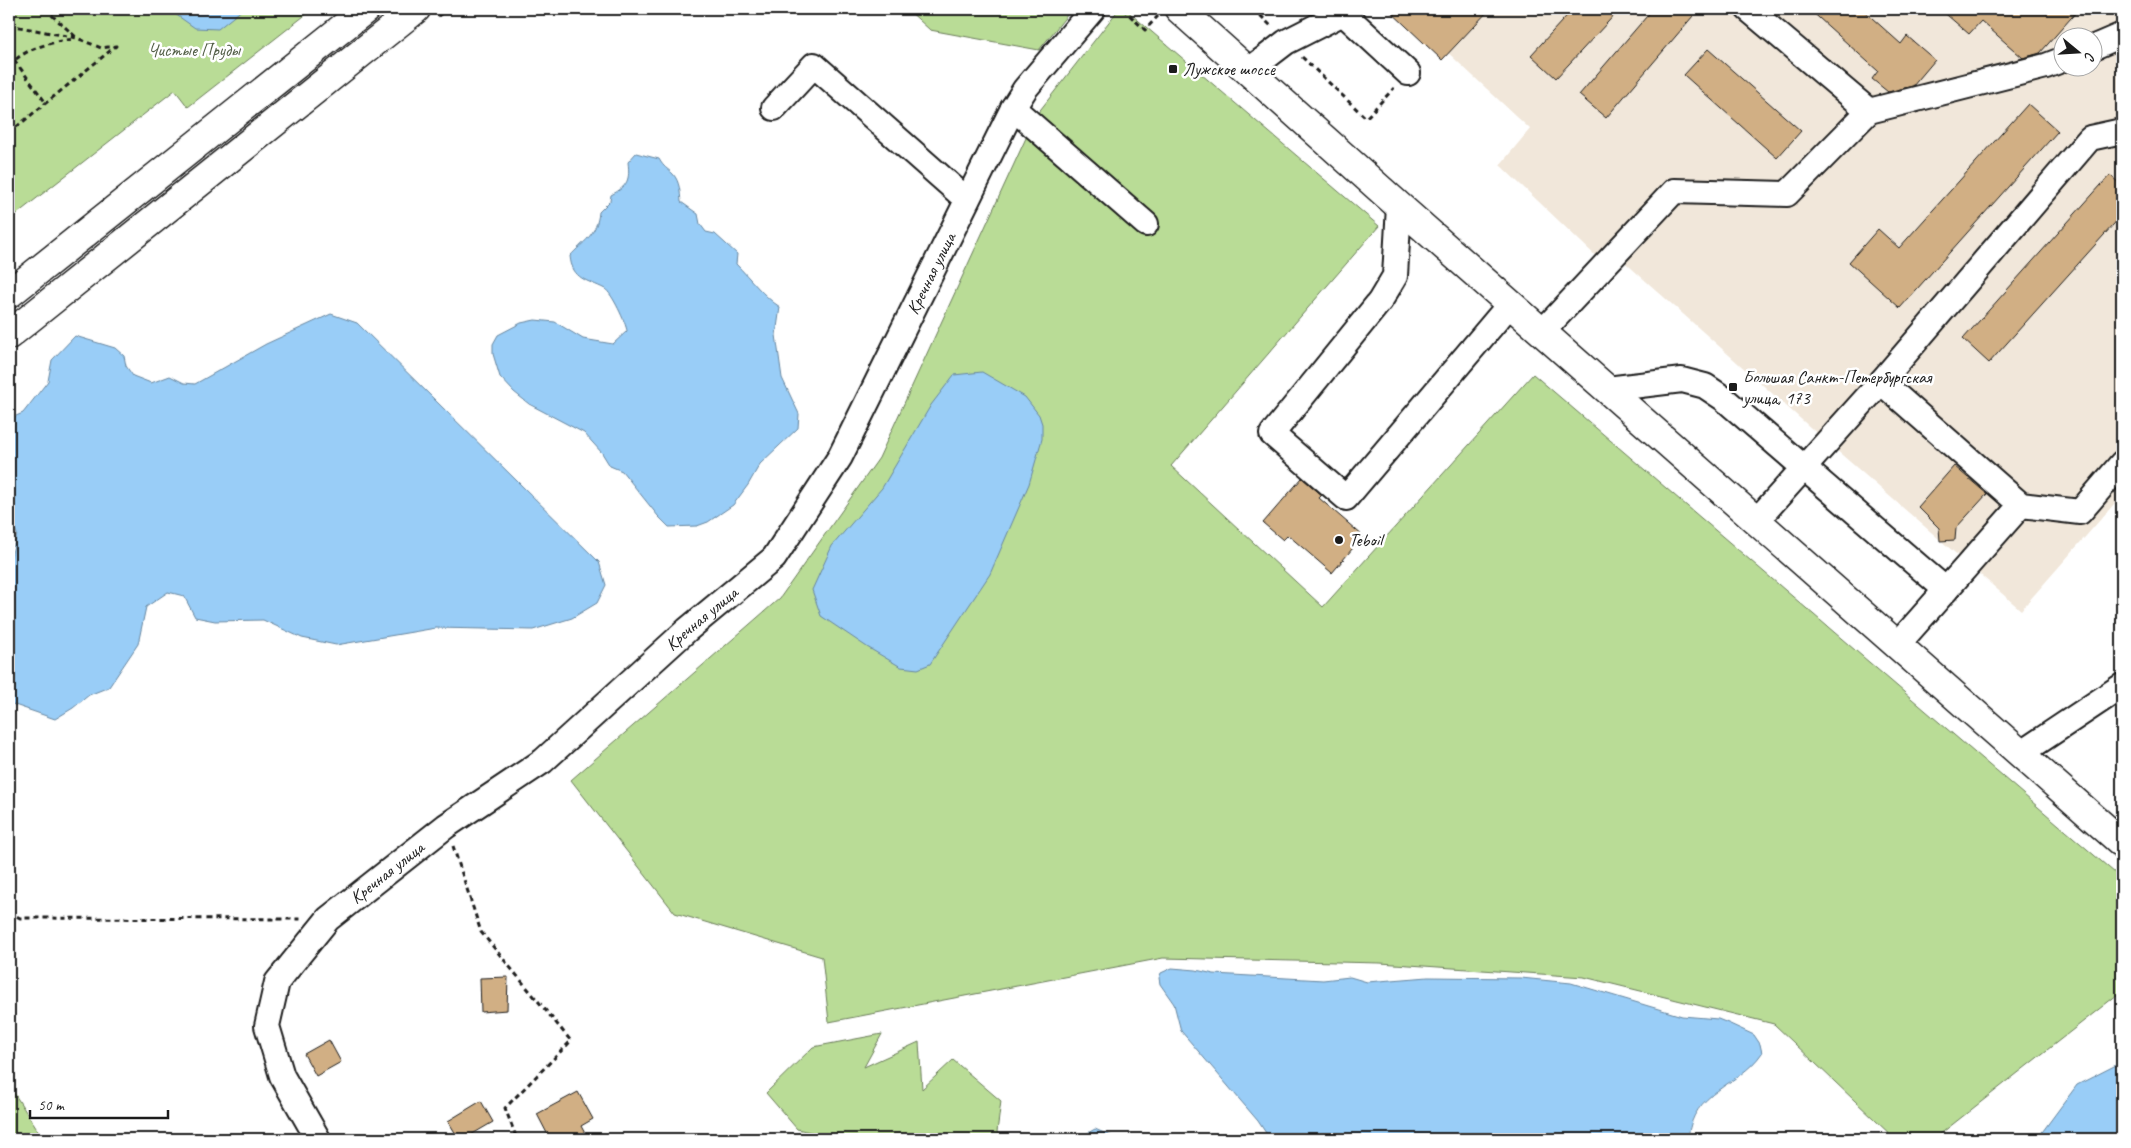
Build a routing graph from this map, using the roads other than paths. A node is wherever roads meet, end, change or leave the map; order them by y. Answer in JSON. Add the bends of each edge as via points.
{"nodes":[{"id":1,"x":366,"y":9,"type":"edge"},
{"id":2,"x":416,"y":9,"type":"edge"},
{"id":3,"x":1093,"y":9,"type":"edge"},
{"id":4,"x":1179,"y":9,"type":"edge"},
{"id":5,"x":1748,"y":9,"type":"edge"},
{"id":6,"x":1345,"y":11,"type":"edge"},
{"id":7,"x":2122,"y":35,"type":"edge"},
{"id":8,"x":2104,"y":43,"type":"edge"},
{"id":9,"x":2054,"y":63,"type":"edge"},
{"id":10,"x":1248,"y":71,"type":"junction"},
{"id":11,"x":1408,"y":73,"type":"road end"},
{"id":12,"x":774,"y":108,"type":"dead end"},
{"id":13,"x":1013,"y":108,"type":"junction"},
{"id":14,"x":1869,"y":111,"type":"junction"},
{"id":15,"x":2122,"y":131,"type":"edge"},
{"id":16,"x":967,"y":200,"type":"junction"},
{"id":17,"x":1399,"y":206,"type":"junction"},
{"id":18,"x":1146,"y":224,"type":"dead end"},
{"id":19,"x":9,"y":294,"type":"edge"},
{"id":20,"x":1510,"y":304,"type":"junction"},
{"id":21,"x":1542,"y":332,"type":"junction"},
{"id":22,"x":9,"y":335,"type":"edge"},
{"id":23,"x":1881,"y":382,"type":"junction"},
{"id":24,"x":1607,"y":390,"type":"junction"},
{"id":25,"x":2122,"y":463,"type":"edge"},
{"id":26,"x":1804,"y":468,"type":"junction"},
{"id":27,"x":2021,"y":505,"type":"junction"},
{"id":28,"x":1757,"y":520,"type":"junction"},
{"id":29,"x":1946,"y":590,"type":"junction"},
{"id":30,"x":1898,"y":644,"type":"junction"},
{"id":31,"x":2122,"y":686,"type":"edge"},
{"id":32,"x":2020,"y":754,"type":"junction"},
{"id":33,"x":2122,"y":843,"type":"edge"},
{"id":34,"x":318,"y":1139,"type":"edge"}],
"edges":[{"from":1,"to":19,"type":"main road"},
{"from":2,"to":22,"type":"main road"},
{"from":3,"to":13,"type":"street","name":"Кречная улица","via":[[1025,89]]},
{"from":4,"to":10,"type":"main road"},
{"from":5,"to":14,"type":"street"},
{"from":6,"to":10,"type":"street","via":[[1286,42]]},
{"from":6,"to":11,"type":"street"},
{"from":7,"to":8,"type":"street"},
{"from":9,"to":14,"type":"street"},
{"from":10,"to":17,"type":"main road"},
{"from":12,"to":16,"type":"street","via":[[814,65]]},
{"from":13,"to":16,"type":"street","name":"Кречная улица"},
{"from":13,"to":18,"type":"street"},
{"from":14,"to":21,"type":"street","via":[[1787,194],[1674,191]]},
{"from":15,"to":23,"type":"street","via":[[2090,138]]},
{"from":16,"to":34,"type":"street","name":"Кречная улица","via":[[840,456],[774,558],[687,630],[543,761],[446,826],[328,919],[277,982],[267,1026],[282,1076]]},
{"from":17,"to":20,"type":"main road"},
{"from":17,"to":20,"type":"street","via":[[1394,276],[1380,301],[1272,434],[1346,498]]},
{"from":20,"to":21,"type":"main road"},
{"from":21,"to":24,"type":"main road"},
{"from":23,"to":26,"type":"street"},
{"from":23,"to":27,"type":"street"},
{"from":24,"to":26,"type":"street","via":[[1682,380],[1705,386]]},
{"from":24,"to":28,"type":"main road"},
{"from":25,"to":27,"type":"street","via":[[2080,512]]},
{"from":26,"to":28,"type":"street"},
{"from":26,"to":29,"type":"street"},
{"from":27,"to":29,"type":"street"},
{"from":28,"to":30,"type":"main road"},
{"from":29,"to":30,"type":"street"},
{"from":30,"to":32,"type":"main road"},
{"from":31,"to":32,"type":"street"},
{"from":32,"to":33,"type":"main road"}]}
